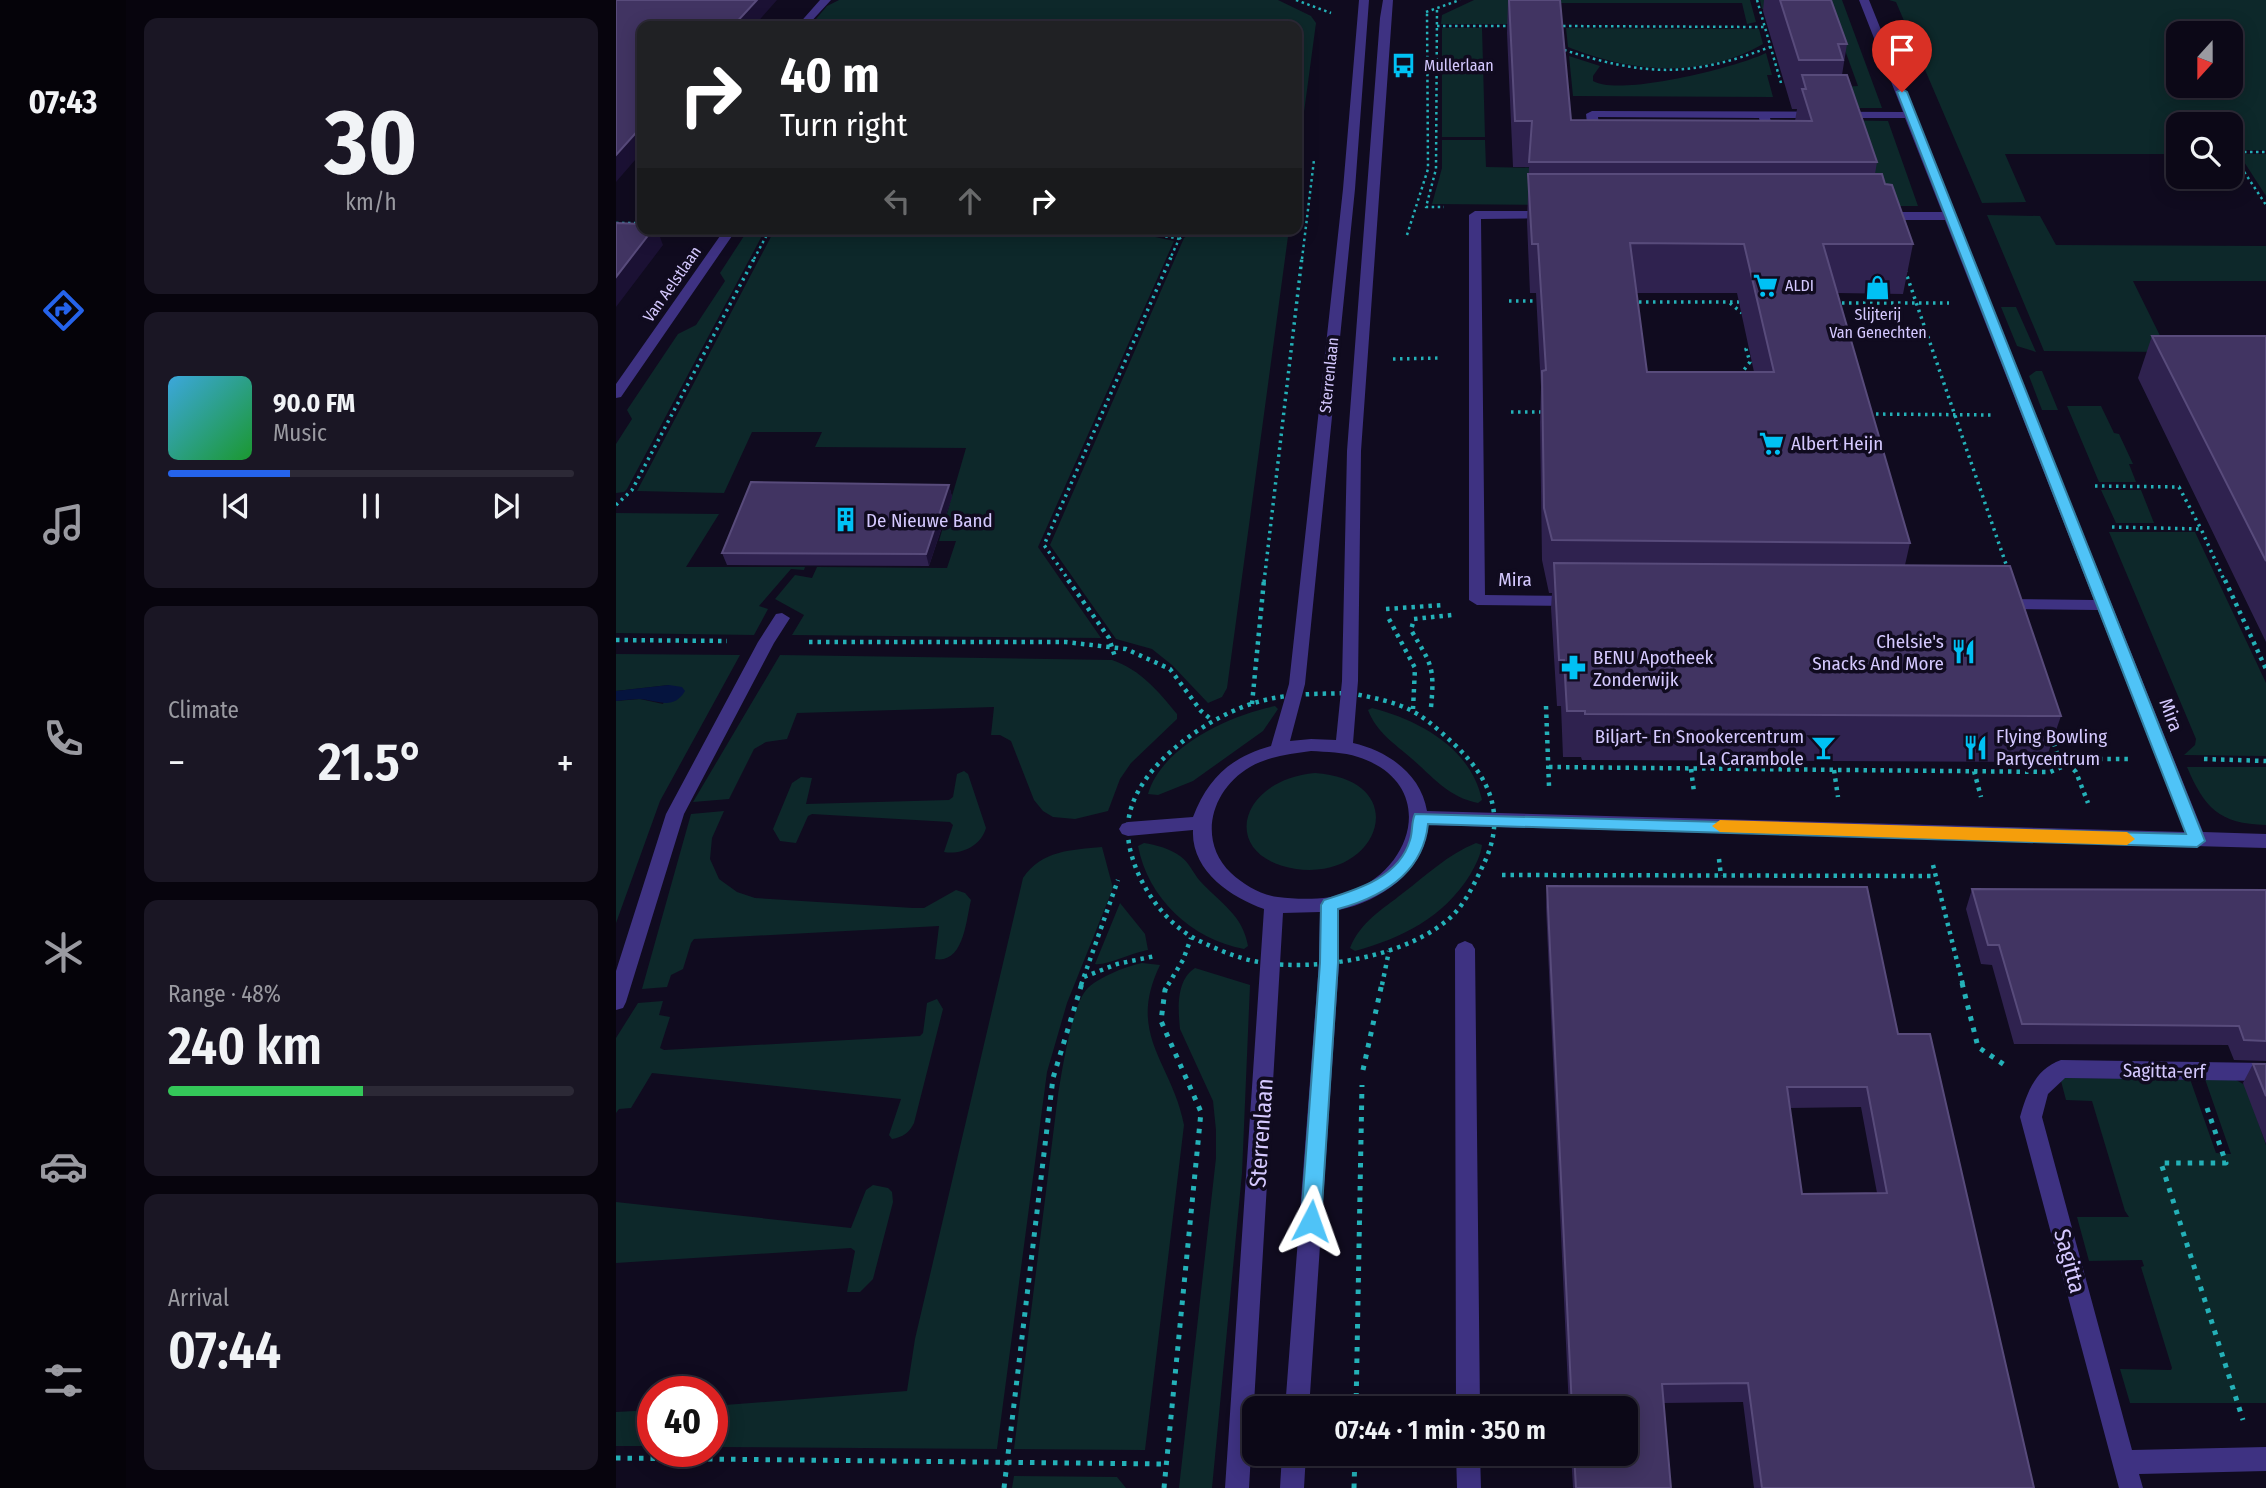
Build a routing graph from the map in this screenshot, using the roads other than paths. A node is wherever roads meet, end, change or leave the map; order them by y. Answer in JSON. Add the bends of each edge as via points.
{"nodes":[{"id":1,"x":826,"y":0,"type":"edge"},
{"id":2,"x":1364,"y":0,"type":"edge"},
{"id":3,"x":1388,"y":0,"type":"edge"},
{"id":4,"x":1864,"y":0,"type":"edge"},
{"id":5,"x":807,"y":21,"type":"edge"},
{"id":6,"x":1764,"y":114,"type":"junction"},
{"id":7,"x":1911,"y":115,"type":"junction"},
{"id":8,"x":1610,"y":150,"type":"edge"},
{"id":9,"x":1758,"y":150,"type":"edge"},
{"id":10,"x":1571,"y":215,"type":"edge"},
{"id":11,"x":1862,"y":216,"type":"edge"},
{"id":12,"x":1951,"y":216,"type":"junction"},
{"id":13,"x":725,"y":235,"type":"edge"},
{"id":14,"x":616,"y":394,"type":"edge"},
{"id":15,"x":1586,"y":601,"type":"edge"},
{"id":16,"x":1983,"y":604,"type":"edge"},
{"id":17,"x":2105,"y":605,"type":"junction"},
{"id":18,"x":782,"y":618,"type":"dead end"},
{"id":19,"x":1343,"y":747,"type":"junction"},
{"id":20,"x":1279,"y":749,"type":"junction"},
{"id":21,"x":1421,"y":818,"type":"junction"},
{"id":22,"x":1200,"y":823,"type":"junction"},
{"id":23,"x":1128,"y":829,"type":"road end"},
{"id":24,"x":2197,"y":841,"type":"junction"},
{"id":25,"x":2266,"y":841,"type":"edge"},
{"id":26,"x":1274,"y":904,"type":"junction"},
{"id":27,"x":1330,"y":905,"type":"junction"},
{"id":28,"x":1465,"y":949,"type":"dead end"},
{"id":29,"x":616,"y":1002,"type":"edge"},
{"id":30,"x":2266,"y":1072,"type":"edge"},
{"id":31,"x":2039,"y":1088,"type":"joint"},
{"id":32,"x":1298,"y":1396,"type":"edge"},
{"id":33,"x":1468,"y":1396,"type":"edge"},
{"id":34,"x":2260,"y":1459,"type":"edge"},
{"id":35,"x":2123,"y":1462,"type":"junction"},
{"id":36,"x":1293,"y":1466,"type":"edge"},
{"id":37,"x":1468,"y":1466,"type":"edge"},
{"id":38,"x":1237,"y":1488,"type":"edge"},
{"id":39,"x":1292,"y":1488,"type":"edge"},
{"id":40,"x":1469,"y":1488,"type":"edge"},
{"id":41,"x":2130,"y":1488,"type":"edge"}],
"edges":[{"from":1,"to":5,"type":"street"},
{"from":2,"to":20,"type":"street","name":"Sterrenlaan","via":[[1349,189],[1295,695]]},
{"from":3,"to":19,"type":"street","name":"Sterrenlaan","via":[[1354,451],[1350,693]]},
{"from":4,"to":7,"type":"street","name":"Mira"},
{"from":6,"to":7,"type":"street"},
{"from":6,"to":8,"type":"street","via":[[1592,114],[1596,150]]},
{"from":6,"to":9,"type":"street","via":[[1774,150]]},
{"from":7,"to":12,"type":"street","name":"Mira"},
{"from":10,"to":15,"type":"street","name":"Mira","via":[[1475,215],[1477,600]]},
{"from":11,"to":12,"type":"street"},
{"from":12,"to":17,"type":"street","name":"Mira"},
{"from":13,"to":14,"type":"street","name":"Van Aelstlaan"},
{"from":16,"to":17,"type":"street"},
{"from":17,"to":24,"type":"street","name":"Mira"},
{"from":18,"to":29,"type":"street","via":[[675,814]]},
{"from":19,"to":20,"type":"street"},
{"from":19,"to":21,"type":"street","via":[[1373,756],[1397,772],[1414,793]]},
{"from":20,"to":22,"type":"street","via":[[1250,760],[1225,777],[1208,798]]},
{"from":21,"to":24,"type":"street"},
{"from":21,"to":27,"type":"street","via":[[1418,841],[1406,863],[1387,882],[1361,897]]},
{"from":22,"to":23,"type":"street"},
{"from":22,"to":26,"type":"street","via":[[1203,851],[1220,877],[1249,896]]},
{"from":24,"to":25,"type":"street"},
{"from":26,"to":27,"type":"street"},
{"from":26,"to":38,"type":"street","name":"Sterrenlaan"},
{"from":27,"to":32,"type":"street"},
{"from":28,"to":33,"type":"street"},
{"from":30,"to":31,"type":"street","name":"Sagitta-erf","via":[[2062,1069]]},
{"from":31,"to":35,"type":"street","name":"Sagitta","via":[[2031,1117]]},
{"from":34,"to":35,"type":"street"},
{"from":35,"to":41,"type":"street","name":"Sagitta"},
{"from":36,"to":39,"type":"street"},
{"from":37,"to":40,"type":"street"}]}
